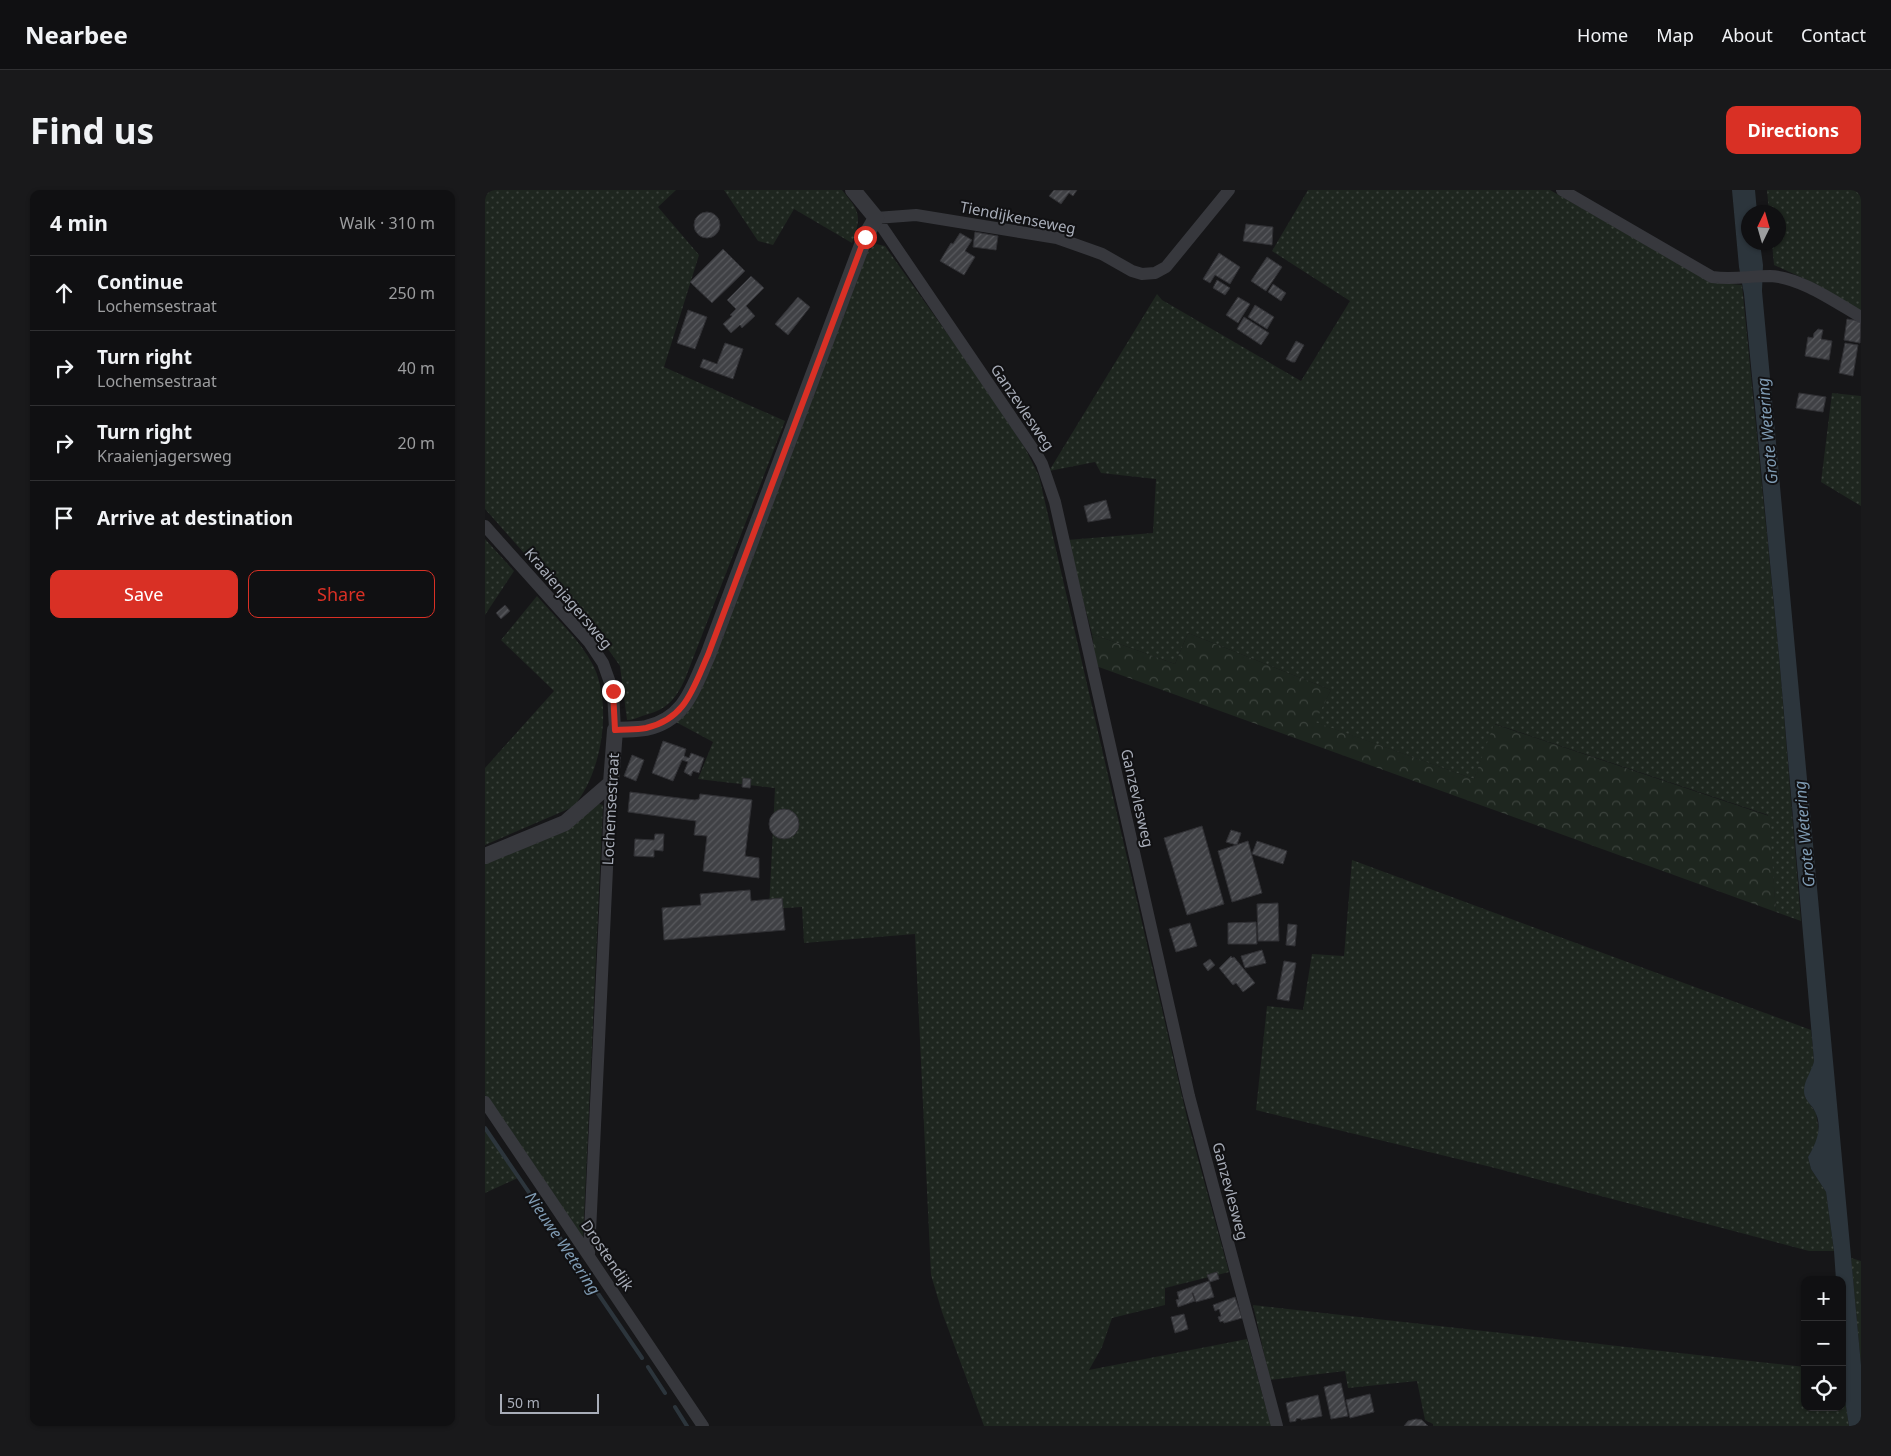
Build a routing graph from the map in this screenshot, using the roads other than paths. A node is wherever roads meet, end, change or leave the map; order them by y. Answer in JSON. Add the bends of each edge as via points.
{"nodes":[{"id":1,"x":853,"y":190,"type":"edge"},
{"id":2,"x":1229,"y":190,"type":"edge"},
{"id":3,"x":1562,"y":190,"type":"edge"},
{"id":4,"x":876,"y":218,"type":"junction"},
{"id":5,"x":1861,"y":317,"type":"edge"},
{"id":6,"x":485,"y":526,"type":"edge"},
{"id":7,"x":615,"y":730,"type":"junction"},
{"id":8,"x":611,"y":783,"type":"junction"},
{"id":9,"x":485,"y":856,"type":"edge"},
{"id":10,"x":485,"y":1102,"type":"edge"},
{"id":11,"x":589,"y":1254,"type":"junction"},
{"id":12,"x":703,"y":1426,"type":"edge"},
{"id":13,"x":1277,"y":1426,"type":"edge"}],
"edges":[{"from":1,"to":4,"type":"street"},
{"from":2,"to":4,"type":"street","name":"Tiendijkenseweg","via":[[1166,267],[1155,273],[1132,271],[1102,254],[1057,238],[916,215]]},
{"from":3,"to":5,"type":"street","via":[[1712,277],[1770,276],[1801,283]]},
{"from":4,"to":7,"type":"street","via":[[865,237],[708,655],[687,701],[670,718],[646,728]]},
{"from":4,"to":13,"type":"street","name":"Ganzevlesweg","via":[[1037,455],[1049,482],[1189,1096]]},
{"from":6,"to":7,"type":"street","name":"Kraaienjagersweg","via":[[589,642],[603,663],[613,691]]},
{"from":7,"to":8,"type":"street","name":"Lochemsestraat"},
{"from":8,"to":9,"type":"street","via":[[565,823]]},
{"from":8,"to":11,"type":"street","name":"Lochemsestraat"},
{"from":10,"to":11,"type":"street","name":"Drostendijk"},
{"from":11,"to":12,"type":"street","name":"Drostendijk"}]}
